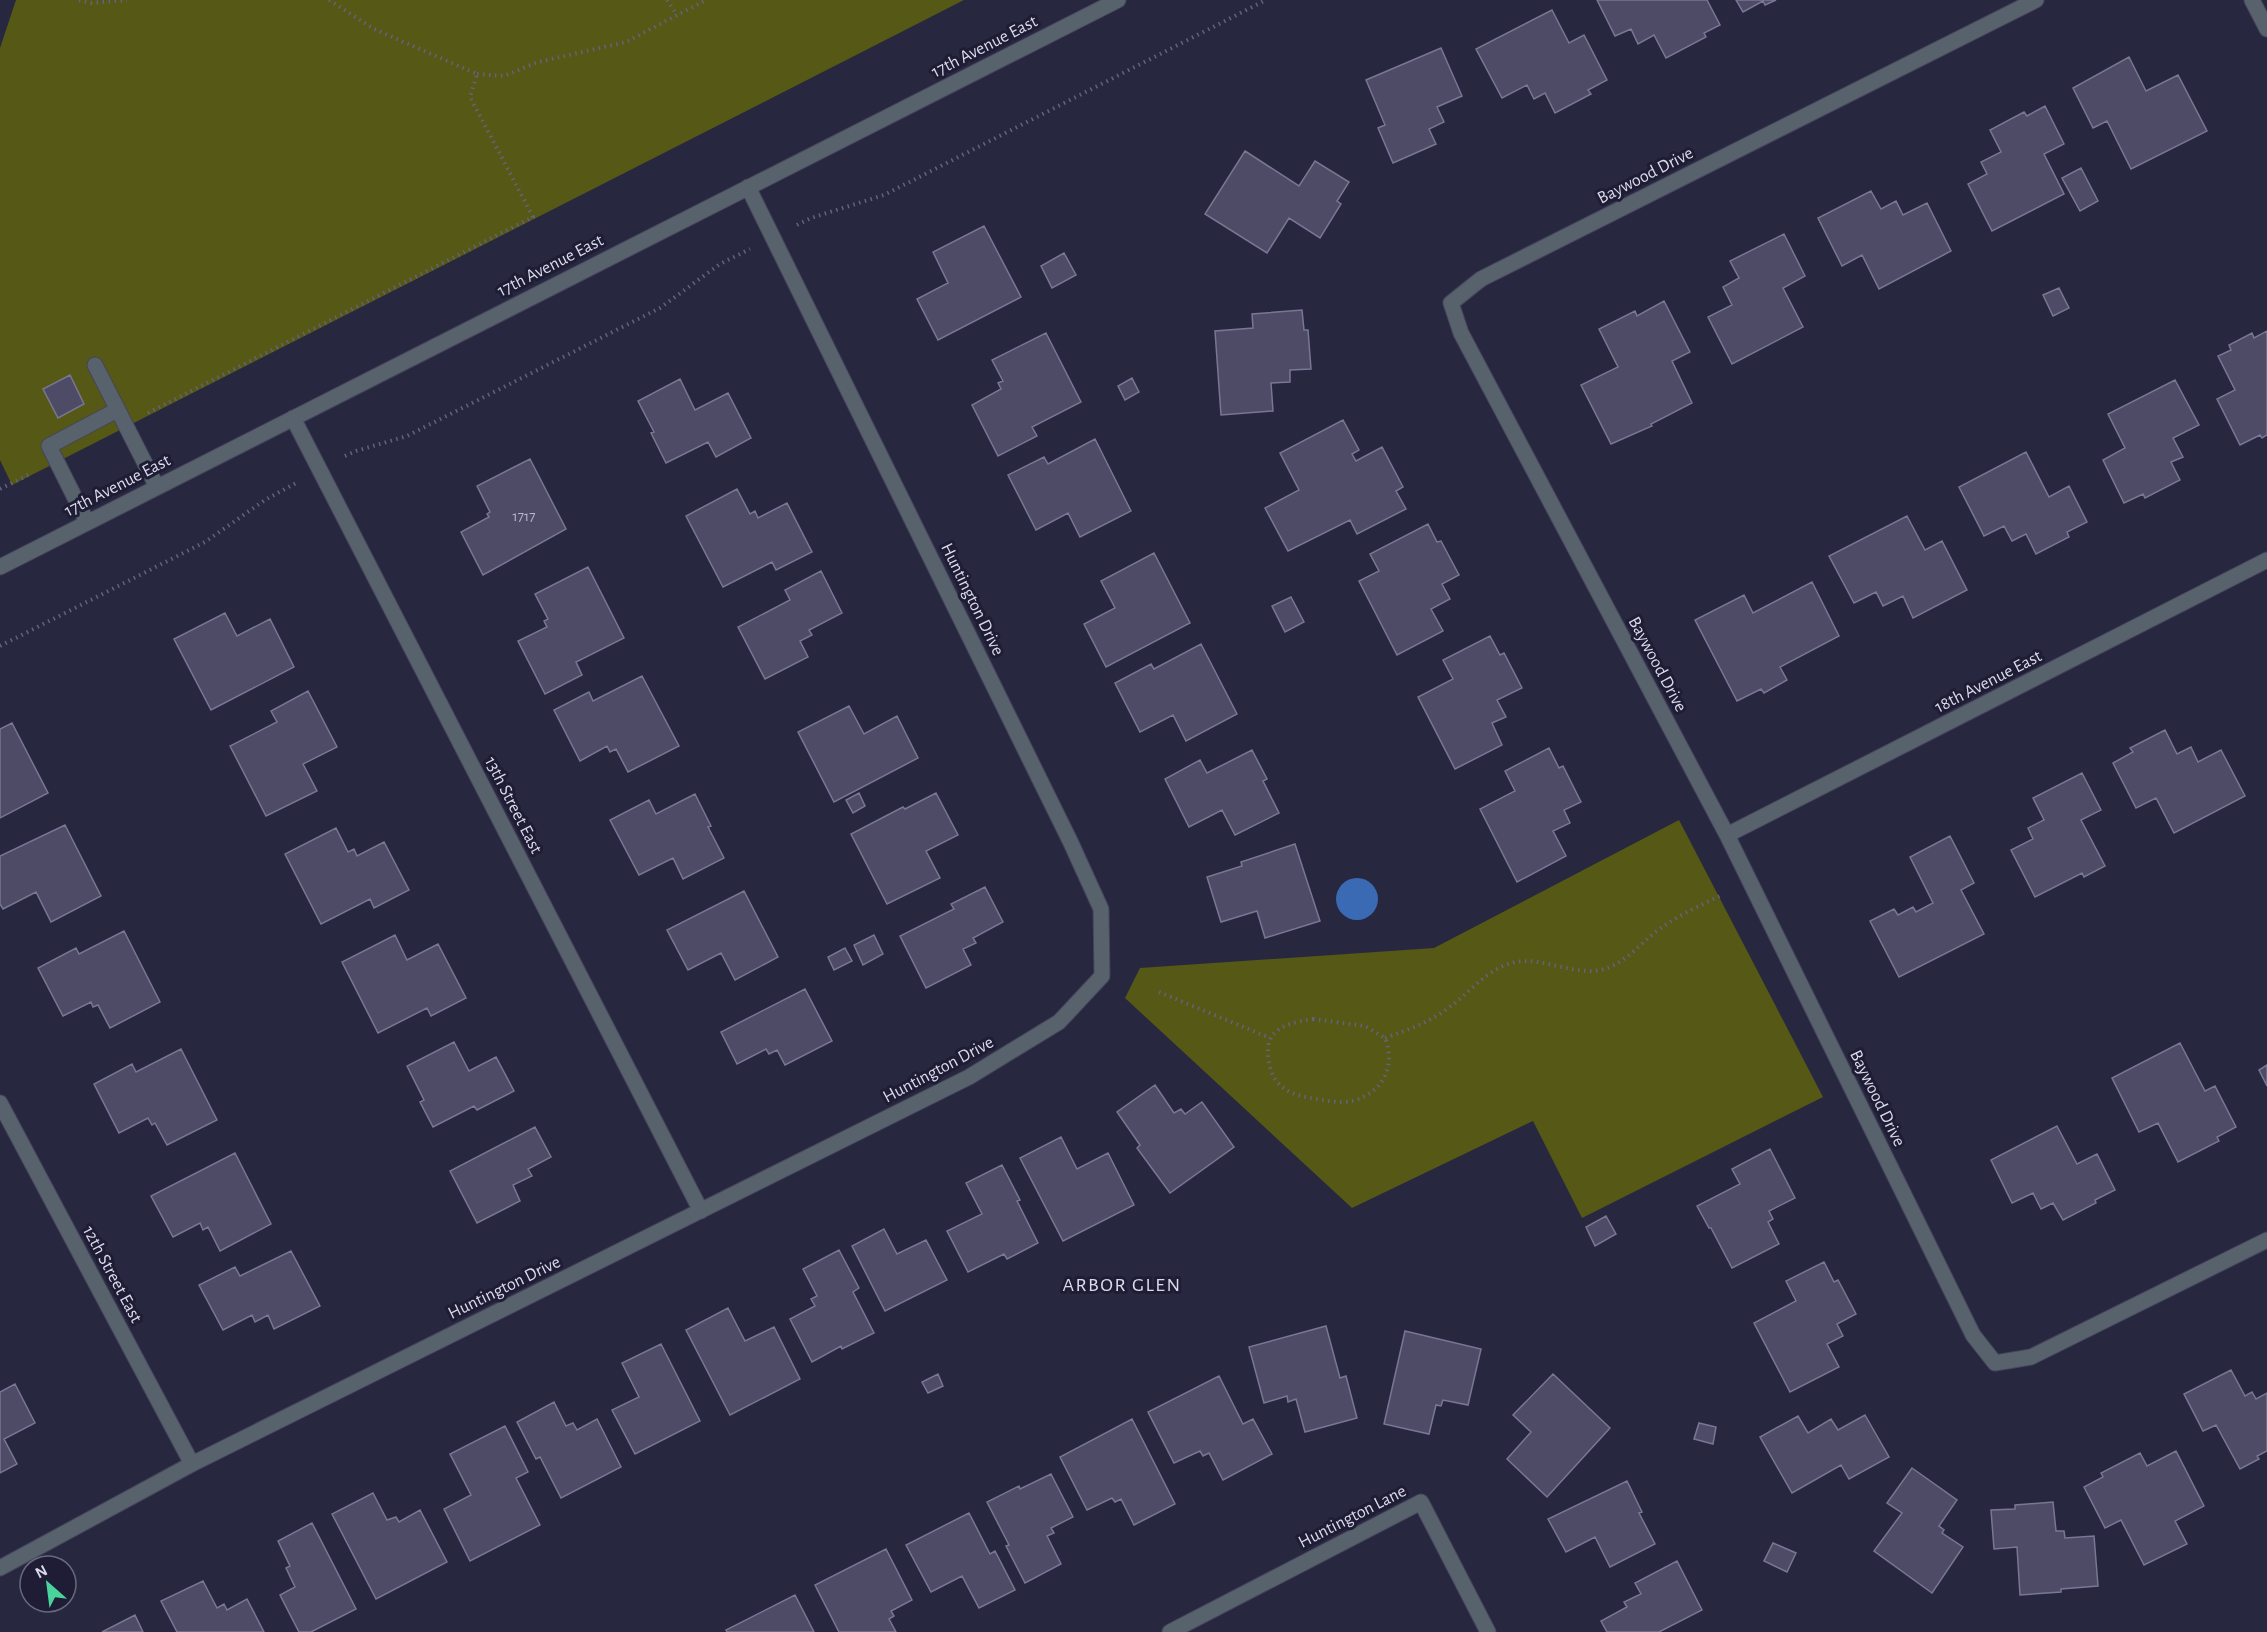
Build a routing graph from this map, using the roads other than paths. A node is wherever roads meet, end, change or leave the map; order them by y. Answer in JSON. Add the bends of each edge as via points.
{"nodes":[{"id":1,"x":1118,"y":0,"type":"edge"},
{"id":2,"x":2036,"y":0,"type":"edge"},
{"id":3,"x":2252,"y":0,"type":"edge"},
{"id":4,"x":2267,"y":29,"type":"edge"},
{"id":5,"x":748,"y":187,"type":"junction"},
{"id":6,"x":94,"y":365,"type":"dead end"},
{"id":7,"x":117,"y":410,"type":"junction"},
{"id":8,"x":293,"y":418,"type":"junction"},
{"id":9,"x":157,"y":487,"type":"junction"},
{"id":10,"x":87,"y":522,"type":"junction"},
{"id":11,"x":2267,"y":560,"type":"edge"},
{"id":12,"x":0,"y":567,"type":"edge"},
{"id":13,"x":1727,"y":836,"type":"junction"},
{"id":14,"x":0,"y":1103,"type":"edge"},
{"id":15,"x":701,"y":1211,"type":"junction"},
{"id":16,"x":2267,"y":1239,"type":"edge"},
{"id":17,"x":192,"y":1464,"type":"junction"},
{"id":18,"x":0,"y":1568,"type":"edge"},
{"id":19,"x":1170,"y":1632,"type":"edge"},
{"id":20,"x":1488,"y":1632,"type":"edge"}],
"edges":[{"from":1,"to":5,"type":"street","name":"17th Avenue East"},
{"from":2,"to":13,"type":"street","name":"Baywood Drive","via":[[1481,279],[1451,303],[1461,333]]},
{"from":3,"to":4,"type":"street"},
{"from":5,"to":8,"type":"street","name":"17th Avenue East"},
{"from":5,"to":15,"type":"street","name":"Huntington Drive","via":[[1101,909],[1102,976],[1059,1022],[969,1077]]},
{"from":6,"to":7,"type":"street"},
{"from":7,"to":9,"type":"street"},
{"from":7,"to":10,"type":"street","via":[[49,446]]},
{"from":8,"to":9,"type":"street","name":"17th Avenue East"},
{"from":8,"to":15,"type":"street","name":"13th Street East"},
{"from":9,"to":10,"type":"street","name":"17th Avenue East"},
{"from":10,"to":12,"type":"street","name":"17th Avenue East"},
{"from":11,"to":13,"type":"street","name":"18th Avenue East"},
{"from":13,"to":16,"type":"street","name":"Baywood Drive","via":[[1973,1335],[1995,1363],[2031,1357]]},
{"from":14,"to":17,"type":"street","name":"12th Street East"},
{"from":15,"to":17,"type":"street","name":"Huntington Drive"},
{"from":17,"to":18,"type":"street","name":"Huntington Drive"},
{"from":19,"to":20,"type":"street","name":"Huntington Lane","via":[[1421,1502]]}]}
